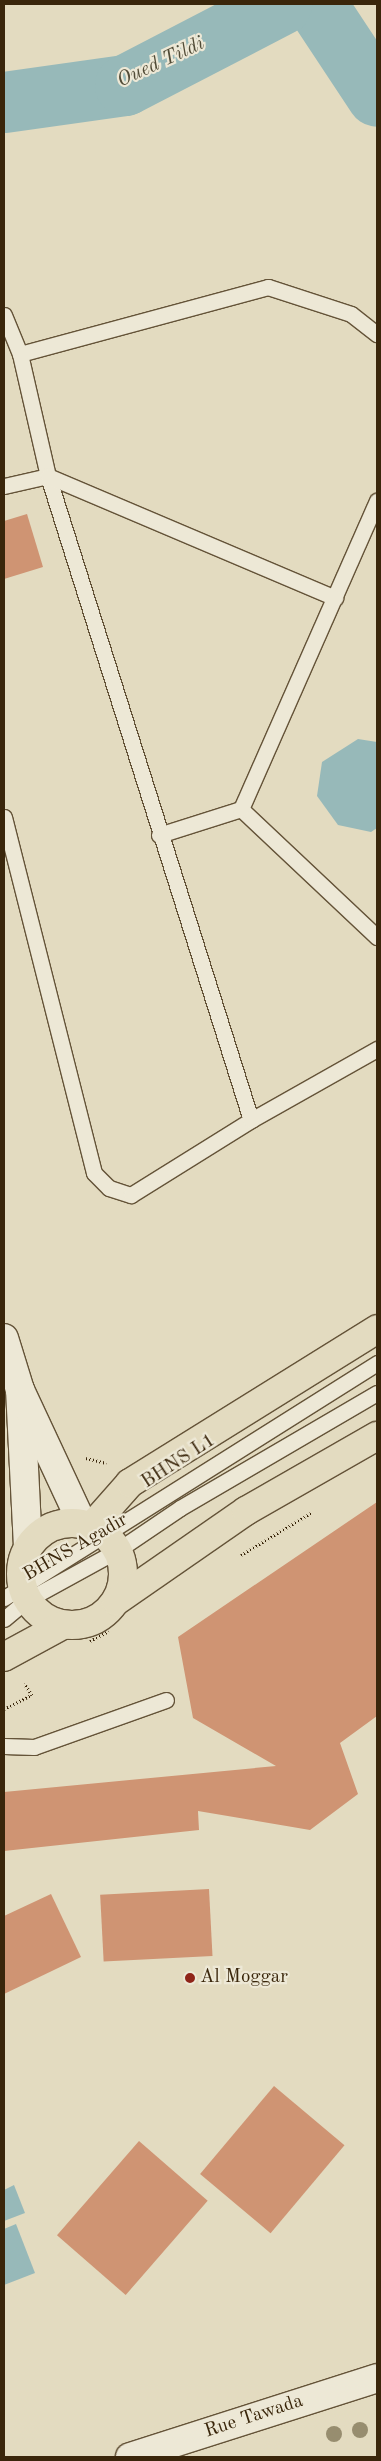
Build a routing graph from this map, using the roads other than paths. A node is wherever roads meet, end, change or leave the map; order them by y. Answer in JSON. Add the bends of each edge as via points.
{"nodes":[{"id":1,"x":4,"y":315,"type":"edge"},
{"id":2,"x":377,"y":334,"type":"edge"},
{"id":3,"x":20,"y":354,"type":"junction"},
{"id":4,"x":48,"y":476,"type":"junction"},
{"id":5,"x":4,"y":486,"type":"edge"},
{"id":6,"x":377,"y":501,"type":"edge"},
{"id":7,"x":335,"y":598,"type":"junction"},
{"id":8,"x":241,"y":810,"type":"junction"},
{"id":9,"x":4,"y":817,"type":"edge"},
{"id":10,"x":159,"y":834,"type":"junction"},
{"id":11,"x":377,"y":936,"type":"edge"},
{"id":12,"x":377,"y":1049,"type":"edge"},
{"id":13,"x":251,"y":1120,"type":"junction"},
{"id":14,"x":377,"y":1329,"type":"edge"},
{"id":15,"x":4,"y":1338,"type":"edge"},
{"id":16,"x":377,"y":1363,"type":"edge"},
{"id":17,"x":20,"y":1390,"type":"junction"},
{"id":18,"x":377,"y":1393,"type":"edge"},
{"id":19,"x":377,"y":1436,"type":"edge"},
{"id":20,"x":99,"y":1534,"type":"junction"},
{"id":21,"x":18,"y":1580,"type":"edge"},
{"id":22,"x":116,"y":1601,"type":"junction"},
{"id":23,"x":4,"y":1619,"type":"edge"},
{"id":24,"x":63,"y":1625,"type":"junction"},
{"id":25,"x":4,"y":1657,"type":"edge"},
{"id":26,"x":166,"y":1700,"type":"dead end"},
{"id":27,"x":4,"y":1746,"type":"edge"},
{"id":28,"x":377,"y":2378,"type":"edge"},
{"id":29,"x":130,"y":2457,"type":"edge"}],
"edges":[{"from":1,"to":3,"type":"lane"},
{"from":2,"to":3,"type":"lane","via":[[351,314],[268,287]]},
{"from":3,"to":4,"type":"lane"},
{"from":4,"to":5,"type":"lane"},
{"from":4,"to":7,"type":"lane"},
{"from":4,"to":10,"type":"lane"},
{"from":6,"to":7,"type":"lane"},
{"from":7,"to":8,"type":"lane"},
{"from":8,"to":10,"type":"lane"},
{"from":8,"to":11,"type":"lane"},
{"from":9,"to":13,"type":"lane","via":[[94,1173],[109,1188],[131,1195]]},
{"from":10,"to":13,"type":"lane"},
{"from":12,"to":13,"type":"lane"},
{"from":14,"to":20,"type":"main road","via":[[130,1484]]},
{"from":15,"to":17,"type":"street"},
{"from":16,"to":20,"type":"lane","name":"BHNS L1"},
{"from":17,"to":20,"type":"street"},
{"from":17,"to":21,"type":"street"},
{"from":18,"to":20,"type":"lane","name":"BHNS Agadir","via":[[180,1508]]},
{"from":19,"to":22,"type":"main road","via":[[246,1511]]},
{"from":20,"to":21,"type":"lane","name":"BHNS L1"},
{"from":20,"to":21,"type":"lane","name":"BHNS Agadir"},
{"from":20,"to":21,"type":"main road","via":[[62,1524],[42,1532]]},
{"from":20,"to":22,"type":"main road","via":[[124,1567]]},
{"from":21,"to":23,"type":"lane","name":"BHNS Agadir"},
{"from":21,"to":24,"type":"main road","via":[[49,1620]]},
{"from":22,"to":24,"type":"main road","via":[[90,1622]]},
{"from":24,"to":25,"type":"main road"},
{"from":26,"to":27,"type":"lane","via":[[34,1747]]},
{"from":28,"to":29,"type":"street","name":"Rue Tawada"}]}
